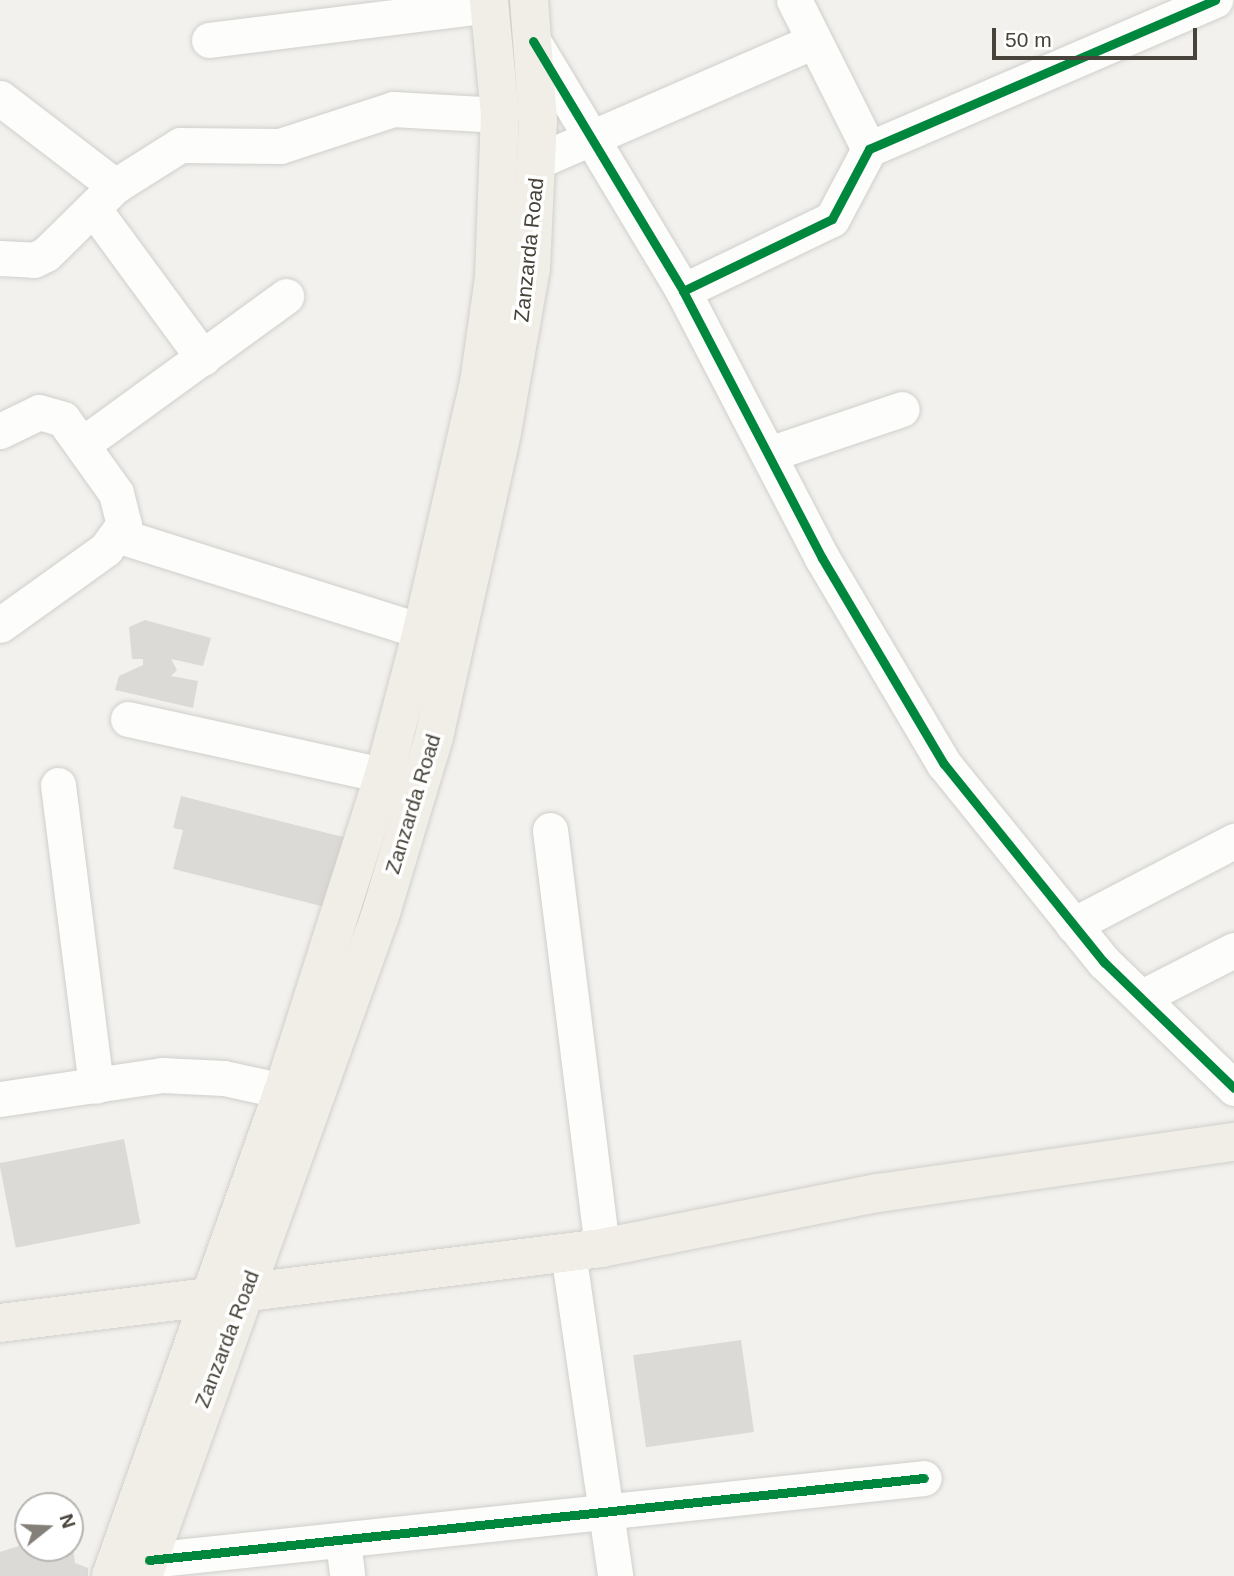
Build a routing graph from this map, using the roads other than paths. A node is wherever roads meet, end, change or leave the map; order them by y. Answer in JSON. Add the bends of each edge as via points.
{"nodes":[{"id":1,"x":529,"y":0,"type":"edge"},
{"id":2,"x":794,"y":0,"type":"edge"},
{"id":3,"x":1215,"y":0,"type":"edge"},
{"id":4,"x":489,"y":3,"type":"edge"},
{"id":5,"x":209,"y":40,"type":"dead end"},
{"id":6,"x":533,"y":41,"type":"junction"},
{"id":7,"x":814,"y":41,"type":"junction"},
{"id":8,"x":0,"y":98,"type":"edge"},
{"id":9,"x":500,"y":115,"type":"junction"},
{"id":10,"x":596,"y":141,"type":"junction"},
{"id":11,"x":869,"y":149,"type":"junction"},
{"id":12,"x":538,"y":161,"type":"junction"},
{"id":13,"x":110,"y":192,"type":"junction"},
{"id":14,"x":0,"y":258,"type":"edge"},
{"id":15,"x":683,"y":291,"type":"junction"},
{"id":16,"x":286,"y":296,"type":"dead end"},
{"id":17,"x":203,"y":358,"type":"junction"},
{"id":18,"x":902,"y":409,"type":"dead end"},
{"id":19,"x":0,"y":431,"type":"edge"},
{"id":20,"x":84,"y":443,"type":"junction"},
{"id":21,"x":769,"y":454,"type":"junction"},
{"id":22,"x":120,"y":536,"type":"junction"},
{"id":23,"x":0,"y":625,"type":"edge"},
{"id":24,"x":422,"y":631,"type":"junction"},
{"id":25,"x":128,"y":719,"type":"dead end"},
{"id":26,"x":402,"y":779,"type":"junction"},
{"id":27,"x":58,"y":785,"type":"dead end"},
{"id":28,"x":550,"y":830,"type":"dead end"},
{"id":29,"x":1234,"y":841,"type":"edge"},
{"id":30,"x":1073,"y":925,"type":"junction"},
{"id":31,"x":1234,"y":950,"type":"edge"},
{"id":32,"x":1142,"y":998,"type":"junction"},
{"id":33,"x":96,"y":1086,"type":"junction"},
{"id":34,"x":1234,"y":1088,"type":"edge"},
{"id":35,"x":283,"y":1091,"type":"junction"},
{"id":36,"x":0,"y":1099,"type":"edge"},
{"id":37,"x":1234,"y":1142,"type":"edge"},
{"id":38,"x":585,"y":1250,"type":"junction"},
{"id":39,"x":229,"y":1290,"type":"junction"},
{"id":40,"x":0,"y":1323,"type":"edge"},
{"id":41,"x":924,"y":1478,"type":"dead end"},
{"id":42,"x":605,"y":1513,"type":"junction"},
{"id":43,"x":343,"y":1541,"type":"junction"},
{"id":44,"x":146,"y":1568,"type":"edge"},
{"id":45,"x":111,"y":1576,"type":"edge"},
{"id":46,"x":347,"y":1576,"type":"edge"},
{"id":47,"x":615,"y":1576,"type":"edge"}],
"edges":[{"from":1,"to":6,"type":"main road","name":"Zanzarda Road"},
{"from":2,"to":7,"type":"street"},
{"from":3,"to":11,"type":"street"},
{"from":4,"to":5,"type":"street"},
{"from":4,"to":9,"type":"main road"},
{"from":6,"to":10,"type":"street"},
{"from":6,"to":12,"type":"main road","name":"Zanzarda Road"},
{"from":7,"to":10,"type":"street"},
{"from":7,"to":11,"type":"street"},
{"from":8,"to":13,"type":"street"},
{"from":9,"to":13,"type":"street","via":[[393,110],[280,146],[169,149]]},
{"from":9,"to":24,"type":"main road","via":[[494,277],[479,383]]},
{"from":10,"to":12,"type":"street"},
{"from":10,"to":15,"type":"street"},
{"from":11,"to":15,"type":"street","via":[[832,219]]},
{"from":12,"to":26,"type":"main road","name":"Zanzarda Road","via":[[531,268],[502,432]]},
{"from":13,"to":14,"type":"street","via":[[34,260]]},
{"from":13,"to":17,"type":"street"},
{"from":15,"to":21,"type":"street"},
{"from":16,"to":17,"type":"street"},
{"from":17,"to":20,"type":"street"},
{"from":18,"to":21,"type":"street"},
{"from":19,"to":20,"type":"street","via":[[25,416],[50,413]]},
{"from":20,"to":22,"type":"street","via":[[121,502]]},
{"from":21,"to":30,"type":"street","via":[[888,675],[944,764]]},
{"from":22,"to":23,"type":"street"},
{"from":22,"to":24,"type":"street"},
{"from":24,"to":26,"type":"main road"},
{"from":25,"to":26,"type":"street"},
{"from":26,"to":35,"type":"main road"},
{"from":26,"to":39,"type":"main road","name":"Zanzarda Road"},
{"from":27,"to":33,"type":"street"},
{"from":28,"to":38,"type":"street"},
{"from":29,"to":30,"type":"street"},
{"from":30,"to":32,"type":"street"},
{"from":31,"to":32,"type":"street"},
{"from":32,"to":34,"type":"street"},
{"from":33,"to":35,"type":"street","via":[[191,1075]]},
{"from":33,"to":36,"type":"street"},
{"from":35,"to":39,"type":"main road"},
{"from":37,"to":38,"type":"main road","via":[[878,1193]]},
{"from":38,"to":39,"type":"main road"},
{"from":38,"to":42,"type":"street"},
{"from":39,"to":40,"type":"main road"},
{"from":39,"to":44,"type":"main road","name":"Zanzarda Road"},
{"from":39,"to":45,"type":"main road"},
{"from":41,"to":42,"type":"street"},
{"from":42,"to":43,"type":"street"},
{"from":42,"to":47,"type":"street"},
{"from":43,"to":44,"type":"street"},
{"from":43,"to":46,"type":"street"}]}
